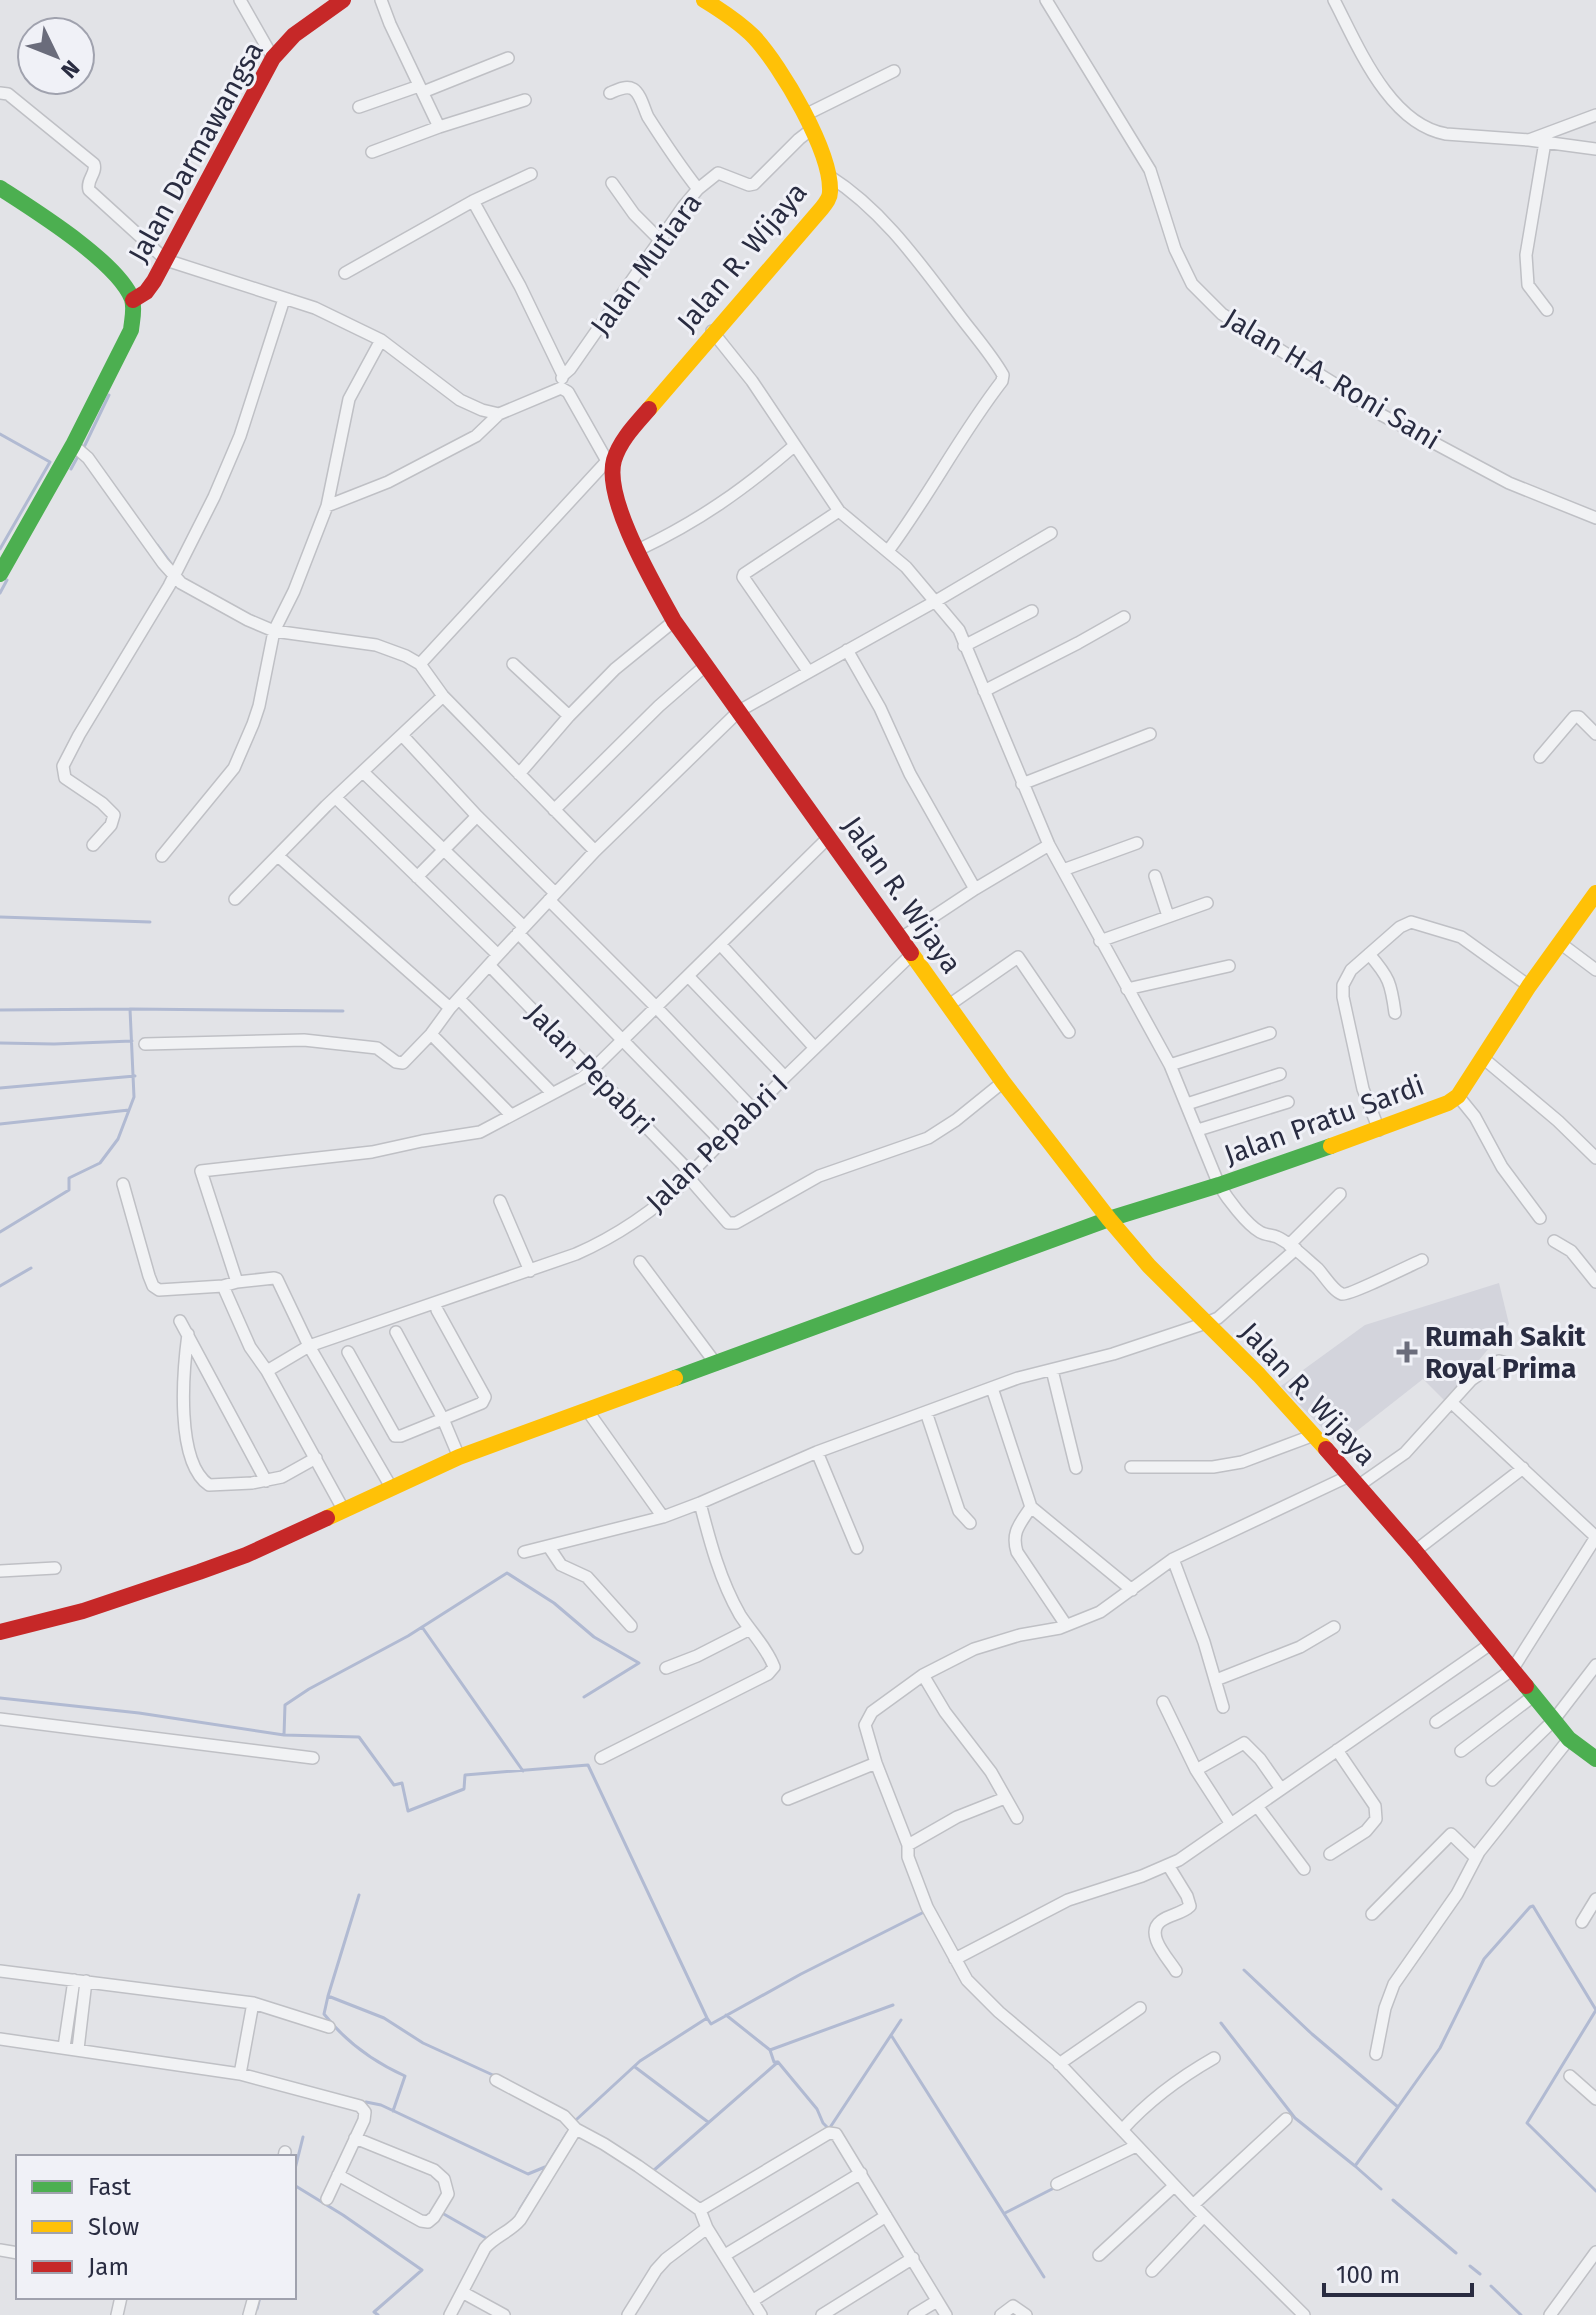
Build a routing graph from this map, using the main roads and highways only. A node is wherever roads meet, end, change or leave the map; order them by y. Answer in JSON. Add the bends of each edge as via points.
{"nodes":[{"id":1,"x":343,"y":0,"type":"edge"},
{"id":2,"x":704,"y":0,"type":"edge"},
{"id":3,"x":0,"y":188,"type":"edge"},
{"id":4,"x":133,"y":300,"type":"junction"},
{"id":5,"x":0,"y":574,"type":"edge"},
{"id":6,"x":1596,"y":893,"type":"edge"},
{"id":7,"x":1109,"y":1219,"type":"junction"},
{"id":8,"x":0,"y":1632,"type":"edge"},
{"id":9,"x":1596,"y":1759,"type":"edge"}],
"edges":[{"from":1,"to":4,"type":"main road","name":"Jalan Darmawangsa","via":[[294,35],[273,58],[166,260],[146,292]]},
{"from":2,"to":7,"type":"main road","name":"Jalan R. Wijaya","via":[[757,41],[808,122],[827,163],[830,191],[822,208],[712,331],[625,440],[610,463],[612,484],[646,570],[674,621],[1003,1082]]},
{"from":3,"to":4,"type":"main road","via":[[94,256]]},
{"from":4,"to":5,"type":"main road","via":[[131,330]]},
{"from":6,"to":7,"type":"main road","name":"Jalan Pratu Sardi","via":[[1458,1096],[1448,1103]]},
{"from":7,"to":8,"type":"main road","name":"Jalan Pratu Sardi","via":[[459,1457],[246,1555],[83,1611]]},
{"from":7,"to":9,"type":"main road","name":"Jalan R. Wijaya","via":[[1314,1435],[1532,1697],[1569,1739]]}]}
